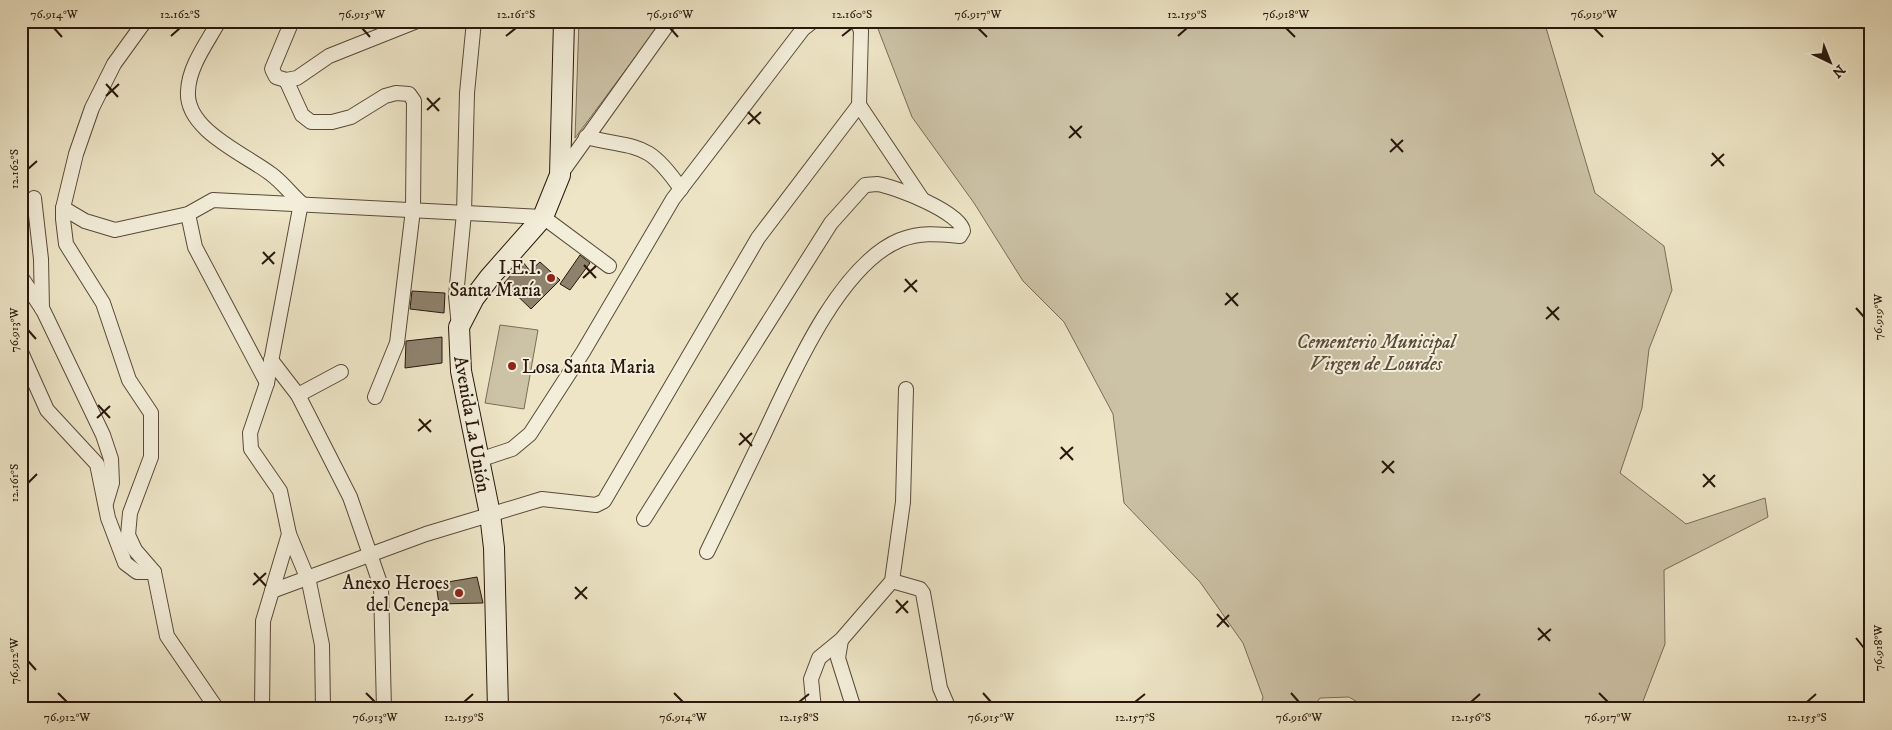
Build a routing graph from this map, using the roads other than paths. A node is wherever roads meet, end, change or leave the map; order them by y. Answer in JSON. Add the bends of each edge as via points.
{"nodes":[{"id":1,"x":145,"y":21,"type":"edge"},
{"id":2,"x":219,"y":21,"type":"edge"},
{"id":3,"x":292,"y":21,"type":"edge"},
{"id":4,"x":417,"y":21,"type":"edge"},
{"id":5,"x":474,"y":21,"type":"edge"},
{"id":6,"x":564,"y":21,"type":"edge"},
{"id":7,"x":670,"y":21,"type":"edge"},
{"id":8,"x":813,"y":21,"type":"edge"},
{"id":9,"x":857,"y":21,"type":"edge"},
{"id":10,"x":286,"y":80,"type":"junction"},
{"id":11,"x":859,"y":104,"type":"junction"},
{"id":12,"x":586,"y":137,"type":"junction"},
{"id":13,"x":560,"y":176,"type":"junction"},
{"id":14,"x":681,"y":189,"type":"junction"},
{"id":15,"x":34,"y":198,"type":"dead end"},
{"id":16,"x":922,"y":199,"type":"junction"},
{"id":17,"x":301,"y":203,"type":"junction"},
{"id":18,"x":63,"y":208,"type":"junction"},
{"id":19,"x":413,"y":210,"type":"junction"},
{"id":20,"x":464,"y":213,"type":"junction"},
{"id":21,"x":188,"y":214,"type":"junction"},
{"id":22,"x":543,"y":217,"type":"junction"},
{"id":23,"x":609,"y":266,"type":"dead end"},
{"id":24,"x":23,"y":280,"type":"dead end"},
{"id":25,"x":42,"y":310,"type":"junction"},
{"id":26,"x":459,"y":327,"type":"junction"},
{"id":27,"x":21,"y":352,"type":"edge"},
{"id":28,"x":271,"y":360,"type":"junction"},
{"id":29,"x":341,"y":372,"type":"dead end"},
{"id":30,"x":267,"y":383,"type":"junction"},
{"id":31,"x":906,"y":389,"type":"dead end"},
{"id":32,"x":298,"y":395,"type":"junction"},
{"id":33,"x":375,"y":396,"type":"dead end"},
{"id":34,"x":479,"y":460,"type":"junction"},
{"id":35,"x":105,"y":506,"type":"junction"},
{"id":36,"x":490,"y":514,"type":"junction"},
{"id":37,"x":644,"y":519,"type":"dead end"},
{"id":38,"x":289,"y":534,"type":"junction"},
{"id":39,"x":707,"y":552,"type":"dead end"},
{"id":40,"x":370,"y":556,"type":"junction"},
{"id":41,"x":154,"y":572,"type":"junction"},
{"id":42,"x":307,"y":577,"type":"junction"},
{"id":43,"x":892,"y":581,"type":"junction"},
{"id":44,"x":272,"y":592,"type":"junction"},
{"id":45,"x":841,"y":640,"type":"junction"},
{"id":46,"x":217,"y":709,"type":"edge"},
{"id":47,"x":262,"y":709,"type":"edge"},
{"id":48,"x":323,"y":709,"type":"edge"},
{"id":49,"x":384,"y":709,"type":"edge"},
{"id":50,"x":498,"y":709,"type":"edge"},
{"id":51,"x":814,"y":709,"type":"edge"},
{"id":52,"x":854,"y":709,"type":"edge"},
{"id":53,"x":949,"y":709,"type":"edge"}],
"edges":[{"from":1,"to":18,"type":"street","via":[[114,64],[92,108],[76,154]]},
{"from":2,"to":17,"type":"street","via":[[193,68],[189,105],[196,119],[233,150],[271,174]]},
{"from":3,"to":10,"type":"street","via":[[272,69],[276,77]]},
{"from":4,"to":10,"type":"street","via":[[330,56],[297,78]]},
{"from":5,"to":20,"type":"street","via":[[467,93]]},
{"from":6,"to":13,"type":"main road","name":"Avenida La Unión"},
{"from":7,"to":12,"type":"street"},
{"from":8,"to":14,"type":"street","via":[[803,28]]},
{"from":9,"to":11,"type":"street","via":[[861,30]]},
{"from":10,"to":19,"type":"street","via":[[302,116],[311,122],[332,122],[351,117],[385,96],[396,93],[412,97]]},
{"from":11,"to":16,"type":"street"},
{"from":11,"to":36,"type":"street","via":[[758,238],[604,501],[596,505],[542,499]]},
{"from":12,"to":13,"type":"street"},
{"from":12,"to":14,"type":"street","via":[[652,153],[665,165]]},
{"from":13,"to":22,"type":"main road","name":"Avenida La Unión"},
{"from":14,"to":34,"type":"street","via":[[530,434],[512,449]]},
{"from":15,"to":25,"type":"street","via":[[41,259]]},
{"from":16,"to":37,"type":"street","via":[[877,184],[865,185],[850,201],[831,223]]},
{"from":16,"to":39,"type":"street","via":[[959,221],[963,231],[960,236],[926,232],[899,240],[878,254],[849,282],[809,339]]},
{"from":17,"to":19,"type":"street"},
{"from":17,"to":21,"type":"street","via":[[213,200]]},
{"from":17,"to":28,"type":"street"},
{"from":18,"to":21,"type":"street","via":[[85,221],[115,230]]},
{"from":18,"to":41,"type":"street","via":[[66,244],[103,303],[129,380],[151,413],[151,457],[130,513],[128,535],[135,550]]},
{"from":19,"to":20,"type":"street"},
{"from":19,"to":33,"type":"street","via":[[397,343]]},
{"from":20,"to":22,"type":"street"},
{"from":20,"to":26,"type":"street","via":[[456,296]]},
{"from":21,"to":30,"type":"street","via":[[195,247]]},
{"from":22,"to":23,"type":"street"},
{"from":22,"to":26,"type":"main road","name":"Avenida La Unión","via":[[490,277],[474,298]]},
{"from":24,"to":25,"type":"street"},
{"from":25,"to":35,"type":"street","via":[[106,443],[111,459],[112,483]]},
{"from":26,"to":34,"type":"main road","name":"Avenida La Unión","via":[[461,371]]},
{"from":27,"to":35,"type":"street","via":[[47,410],[97,464]]},
{"from":28,"to":30,"type":"street"},
{"from":28,"to":32,"type":"street"},
{"from":29,"to":32,"type":"street"},
{"from":30,"to":38,"type":"street","via":[[250,433],[251,449],[280,490]]},
{"from":31,"to":43,"type":"street","via":[[903,502]]},
{"from":32,"to":40,"type":"street","via":[[350,497]]},
{"from":34,"to":36,"type":"main road","name":"Avenida La Unión"},
{"from":35,"to":41,"type":"street","via":[[125,563],[138,572]]},
{"from":36,"to":40,"type":"street"},
{"from":36,"to":50,"type":"main road","name":"Avenida La Unión","via":[[494,548]]},
{"from":38,"to":42,"type":"street"},
{"from":38,"to":44,"type":"street"},
{"from":40,"to":42,"type":"street"},
{"from":40,"to":49,"type":"street","via":[[380,586]]},
{"from":41,"to":46,"type":"street","via":[[167,636]]},
{"from":42,"to":44,"type":"street"},
{"from":42,"to":48,"type":"street","via":[[322,645]]},
{"from":43,"to":45,"type":"street"},
{"from":43,"to":53,"type":"street","via":[[924,592],[940,688]]},
{"from":44,"to":47,"type":"street","via":[[263,621]]},
{"from":45,"to":51,"type":"street","via":[[820,658],[813,670],[810,688]]},
{"from":45,"to":52,"type":"street","via":[[838,658]]}]}
